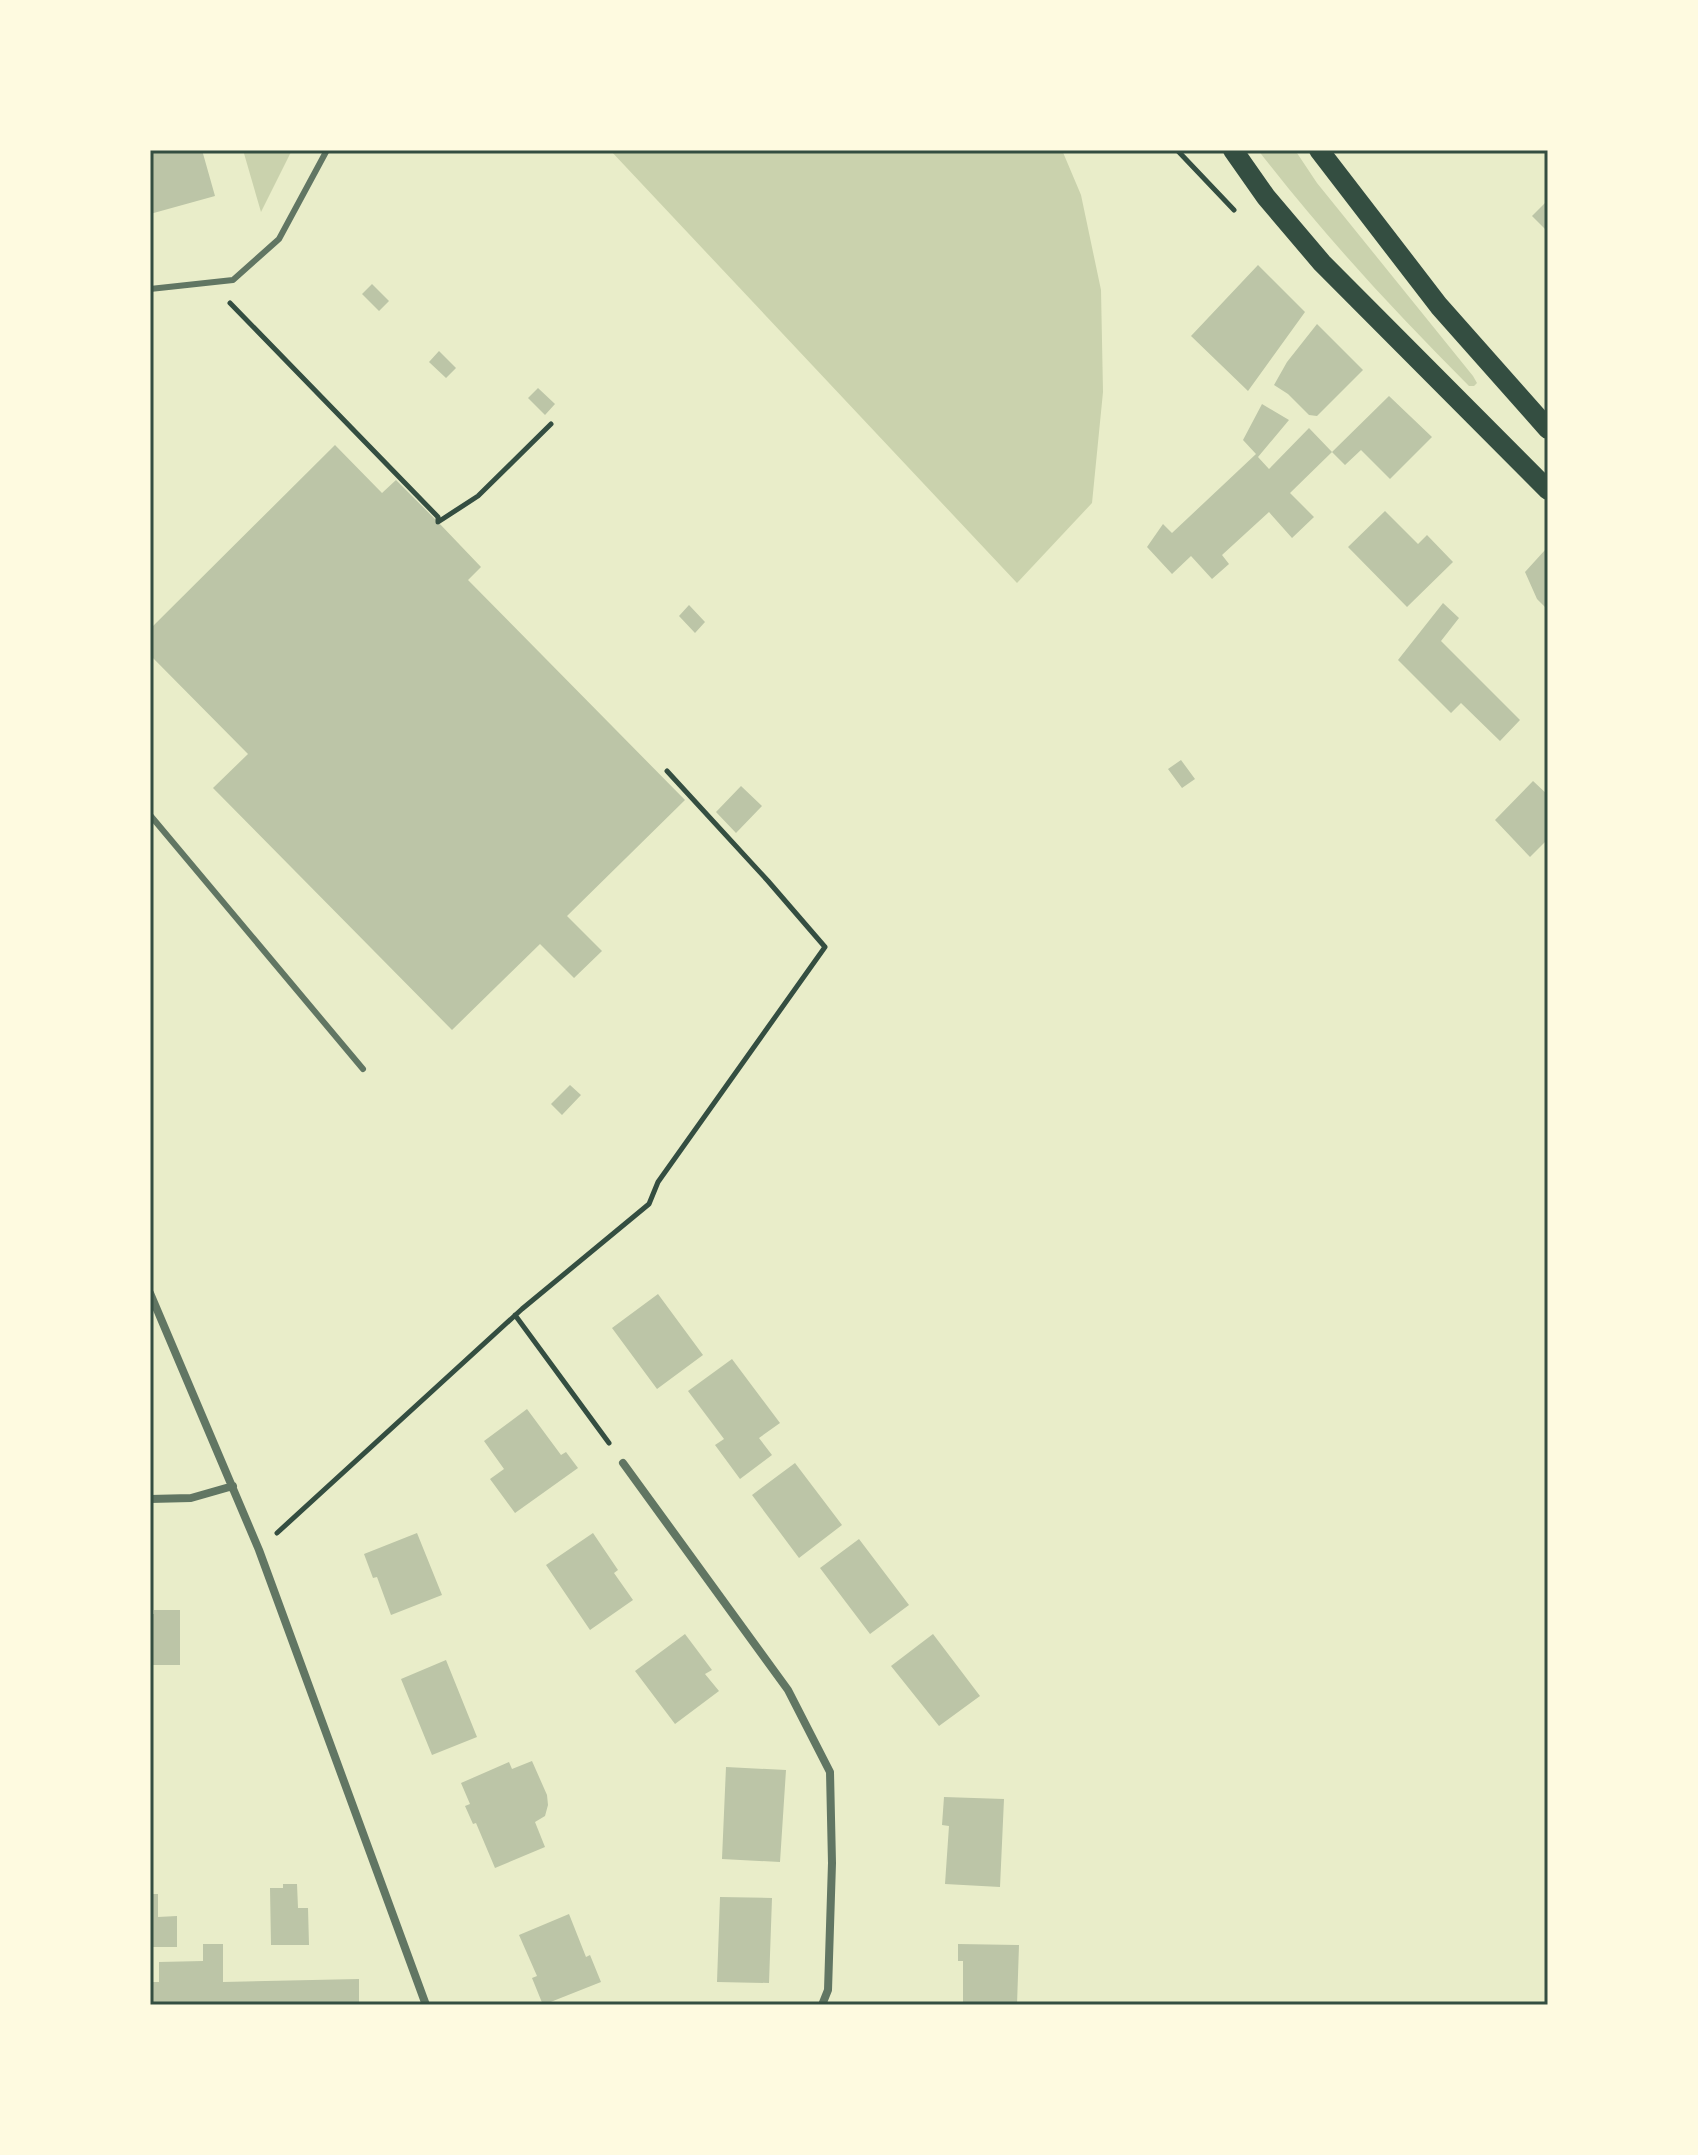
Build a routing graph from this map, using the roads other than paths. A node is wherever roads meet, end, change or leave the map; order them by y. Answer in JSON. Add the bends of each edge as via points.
{"nodes":[{"id":1,"x":327,"y":150,"type":"edge"},
{"id":2,"x":1233,"y":150,"type":"edge"},
{"id":3,"x":1319,"y":150,"type":"edge"},
{"id":4,"x":150,"y":289,"type":"edge"},
{"id":5,"x":1548,"y":429,"type":"edge"},
{"id":6,"x":1548,"y":490,"type":"edge"},
{"id":7,"x":150,"y":815,"type":"edge"},
{"id":8,"x":363,"y":1069,"type":"dead end"},
{"id":9,"x":150,"y":1293,"type":"edge"},
{"id":10,"x":623,"y":1463,"type":"road end"},
{"id":11,"x":233,"y":1486,"type":"junction"},
{"id":12,"x":150,"y":1499,"type":"edge"},
{"id":13,"x":426,"y":2005,"type":"edge"},
{"id":14,"x":822,"y":2005,"type":"edge"}],
"edges":[{"from":1,"to":4,"type":"lane","via":[[279,239],[233,280]]},
{"from":2,"to":6,"type":"main road","via":[[1322,263]]},
{"from":3,"to":5,"type":"main road","via":[[1439,306]]},
{"from":7,"to":8,"type":"lane"},
{"from":9,"to":11,"type":"street"},
{"from":10,"to":14,"type":"street","via":[[788,1690],[830,1772],[828,1990]]},
{"from":11,"to":12,"type":"street","via":[[191,1498]]},
{"from":11,"to":13,"type":"street"}]}
